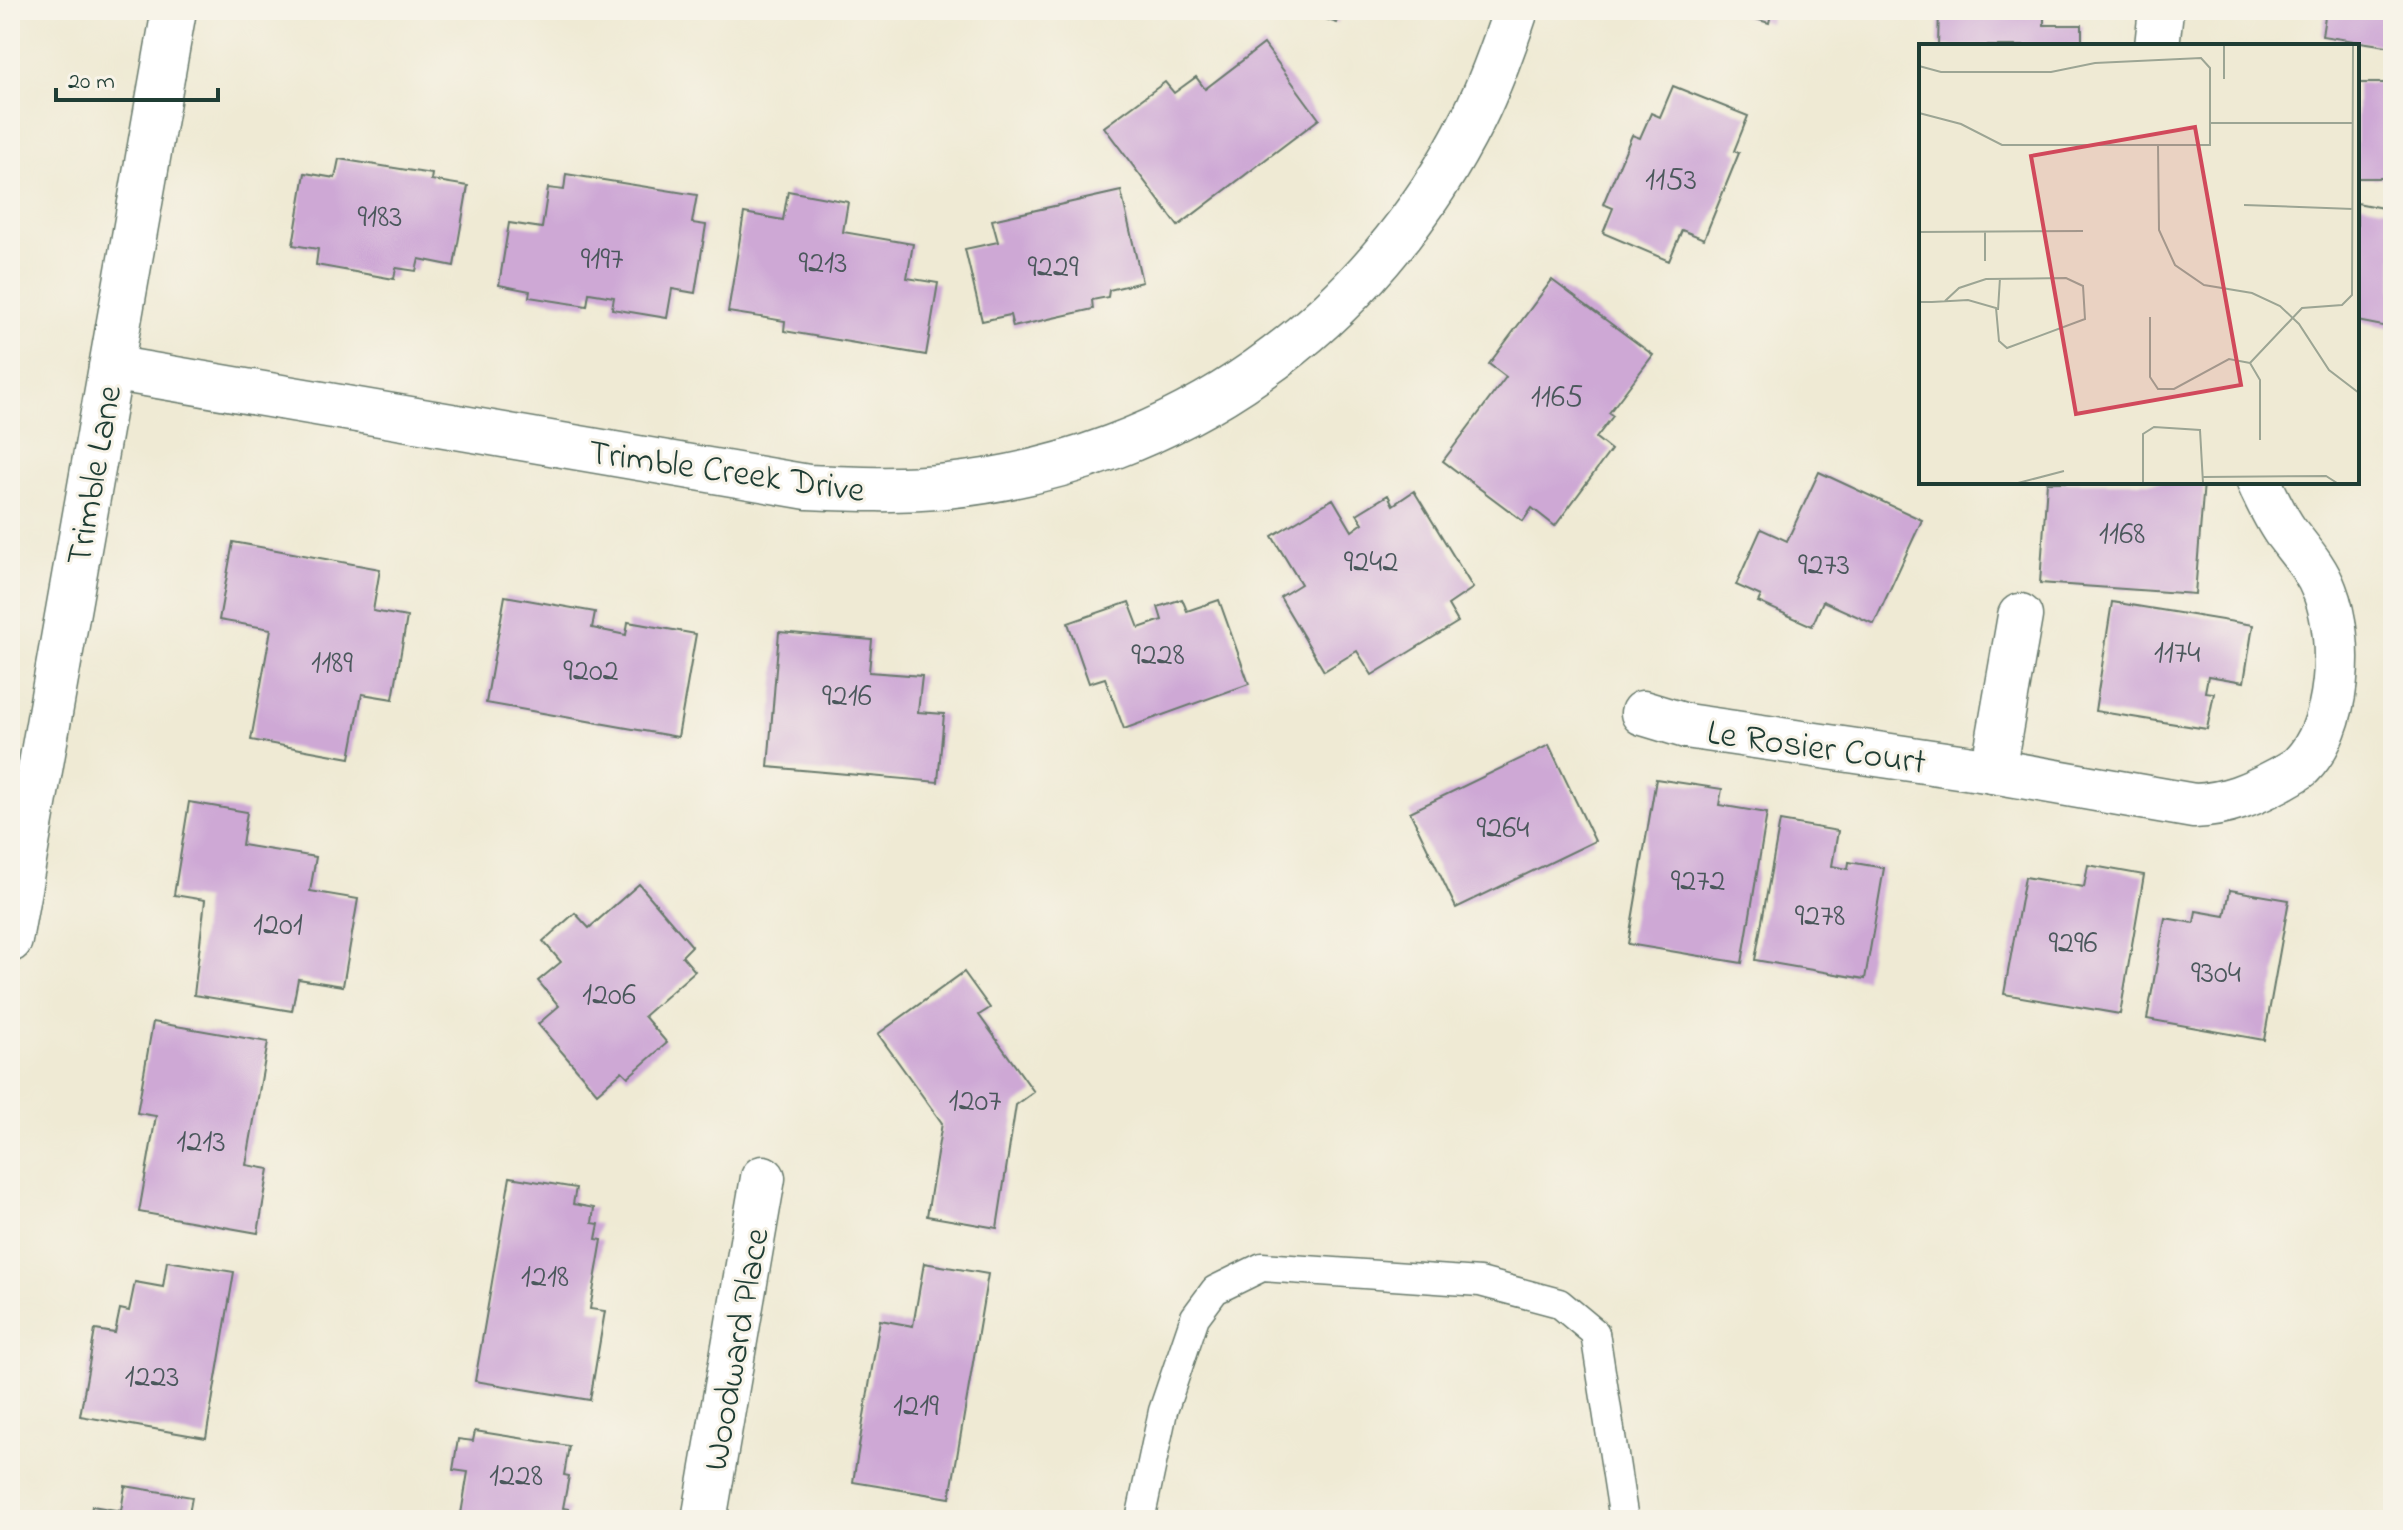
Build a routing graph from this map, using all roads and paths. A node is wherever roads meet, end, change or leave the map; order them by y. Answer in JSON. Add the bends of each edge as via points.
{"nodes":[{"id":1,"x":174,"y":10,"type":"edge"},
{"id":2,"x":1516,"y":10,"type":"edge"},
{"id":3,"x":2161,"y":10,"type":"edge"},
{"id":4,"x":2157,"y":44,"type":"edge"},
{"id":5,"x":111,"y":368,"type":"junction"},
{"id":6,"x":2260,"y":484,"type":"edge"},
{"id":7,"x":2020,"y":616,"type":"dead end"},
{"id":8,"x":1643,"y":713,"type":"dead end"},
{"id":9,"x":1993,"y":771,"type":"junction"},
{"id":10,"x":10,"y":940,"type":"edge"},
{"id":11,"x":763,"y":1178,"type":"dead end"},
{"id":12,"x":704,"y":1520,"type":"edge"},
{"id":13,"x":1140,"y":1520,"type":"edge"},
{"id":14,"x":1624,"y":1520,"type":"edge"}],
"edges":[{"from":1,"to":5,"type":"street","name":"Trimble Lane"},
{"from":2,"to":5,"type":"street","name":"Trimble Creek Drive","via":[[1475,117],[1443,174],[1405,229],[1326,316],[1274,362],[1214,400],[1151,432],[1030,472],[947,486],[808,487]]},
{"from":3,"to":4,"type":"street"},
{"from":5,"to":10,"type":"street","name":"Trimble Lane"},
{"from":6,"to":9,"type":"street","name":"Le Rosier Court","via":[[2284,529],[2315,570],[2336,633],[2326,723],[2299,768],[2238,799],[2194,806]]},
{"from":7,"to":9,"type":"street"},
{"from":8,"to":9,"type":"street","name":"Le Rosier Court","via":[[1686,726]]},
{"from":11,"to":12,"type":"street","name":"Woodward Place"},
{"from":13,"to":14,"type":"lane","via":[[1163,1411],[1195,1317],[1215,1290],[1262,1267],[1480,1282],[1559,1303],[1595,1333]]}]}
